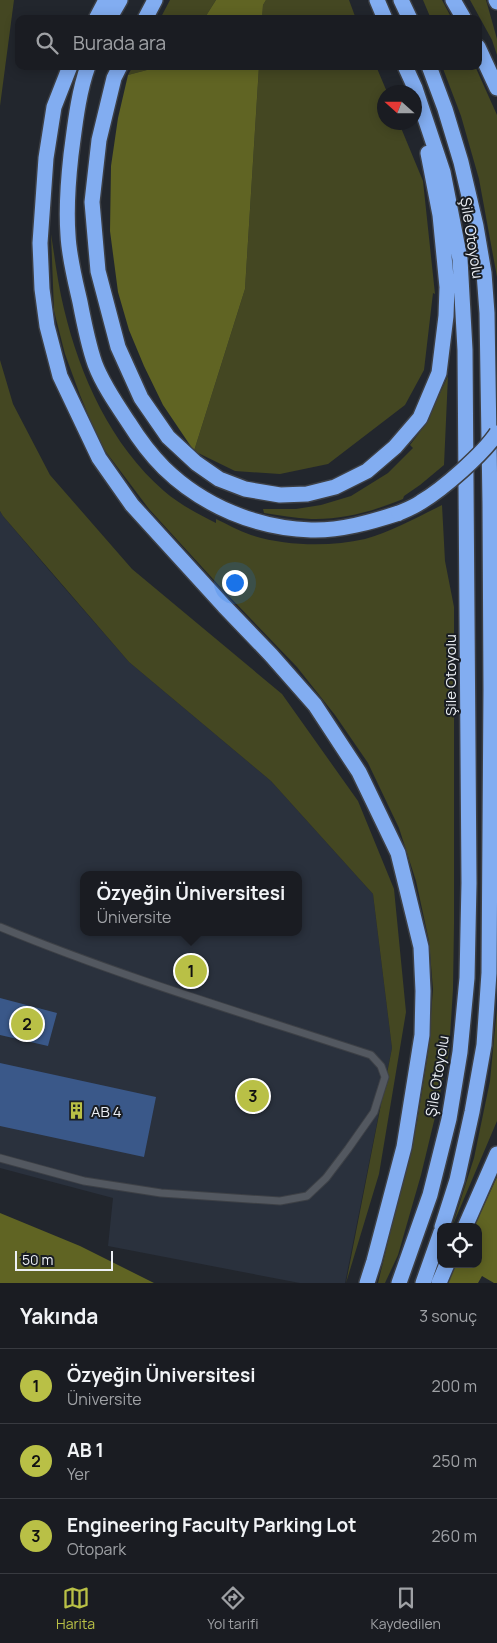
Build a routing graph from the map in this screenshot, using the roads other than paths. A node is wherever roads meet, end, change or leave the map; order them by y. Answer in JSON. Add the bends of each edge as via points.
{"nodes":[{"id":1,"x":106,"y":0,"type":"edge"},
{"id":2,"x":120,"y":0,"type":"edge"},
{"id":3,"x":155,"y":0,"type":"edge"},
{"id":4,"x":377,"y":0,"type":"edge"},
{"id":5,"x":401,"y":0,"type":"edge"},
{"id":6,"x":453,"y":0,"type":"edge"},
{"id":7,"x":98,"y":15,"type":"edge"},
{"id":8,"x":111,"y":15,"type":"edge"},
{"id":9,"x":147,"y":15,"type":"edge"},
{"id":10,"x":383,"y":15,"type":"edge"},
{"id":11,"x":408,"y":15,"type":"edge"},
{"id":12,"x":462,"y":15,"type":"edge"},
{"id":13,"x":482,"y":56,"type":"edge"},
{"id":14,"x":68,"y":70,"type":"edge"},
{"id":15,"x":87,"y":70,"type":"edge"},
{"id":16,"x":118,"y":70,"type":"edge"},
{"id":17,"x":407,"y":70,"type":"edge"},
{"id":18,"x":430,"y":70,"type":"edge"},
{"id":19,"x":414,"y":85,"type":"edge"},
{"id":20,"x":497,"y":88,"type":"edge"},
{"id":21,"x":422,"y":109,"type":"edge"},
{"id":22,"x":422,"y":124,"type":"edge"},
{"id":23,"x":497,"y":433,"type":"edge"},
{"id":24,"x":0,"y":927,"type":"edge"},
{"id":25,"x":497,"y":1154,"type":"edge"},
{"id":26,"x":0,"y":1158,"type":"edge"},
{"id":27,"x":443,"y":1223,"type":"edge"},
{"id":28,"x":467,"y":1223,"type":"edge"},
{"id":29,"x":437,"y":1243,"type":"edge"},
{"id":30,"x":445,"y":1268,"type":"edge"},
{"id":31,"x":366,"y":1283,"type":"edge"},
{"id":32,"x":399,"y":1283,"type":"edge"},
{"id":33,"x":423,"y":1283,"type":"edge"},
{"id":34,"x":438,"y":1283,"type":"edge"}],
"edges":[{"from":1,"to":7,"type":"highway"},
{"from":2,"to":8,"type":"highway"},
{"from":3,"to":9,"type":"highway"},
{"from":4,"to":10,"type":"highway"},
{"from":5,"to":11,"type":"highway"},
{"from":6,"to":12,"type":"highway"},
{"from":13,"to":20,"type":"highway"},
{"from":14,"to":31,"type":"highway","via":[[54,107],[46,158],[40,243],[47,326],[60,376],[99,458],[132,504],[315,705],[359,772],[398,853],[421,947],[422,1035],[404,1147]]},
{"from":15,"to":23,"type":"highway","bridge":true,"via":[[75,123],[67,202],[68,236],[85,328],[96,365],[117,406],[163,468],[198,496],[219,507],[248,519],[285,528],[312,530],[369,522],[400,513],[421,502],[479,454]]},
{"from":16,"to":22,"type":"highway","via":[[99,140],[92,202],[98,271],[118,346],[141,398],[168,437],[196,464],[236,486],[280,495],[307,494],[334,487],[366,471],[395,447],[420,418],[439,374],[447,287],[440,215]]},
{"from":17,"to":19,"type":"highway","name":"Şile Otoyolu"},
{"from":18,"to":27,"type":"highway","name":"Şile Otoyolu","via":[[461,162],[484,274],[490,514],[489,973],[484,1045],[472,1112],[457,1180]]},
{"from":21,"to":32,"type":"highway","name":"Şile Otoyolu","via":[[443,172],[460,259],[465,360],[468,978],[449,1119],[430,1195]]},
{"from":24,"to":26,"type":"lane","via":[[104,967],[371,1055],[381,1066],[385,1077],[374,1112],[326,1178],[307,1196],[280,1201],[161,1193],[84,1181]]},
{"from":25,"to":28,"type":"highway"},
{"from":29,"to":33,"type":"highway"},
{"from":30,"to":34,"type":"highway"}]}
